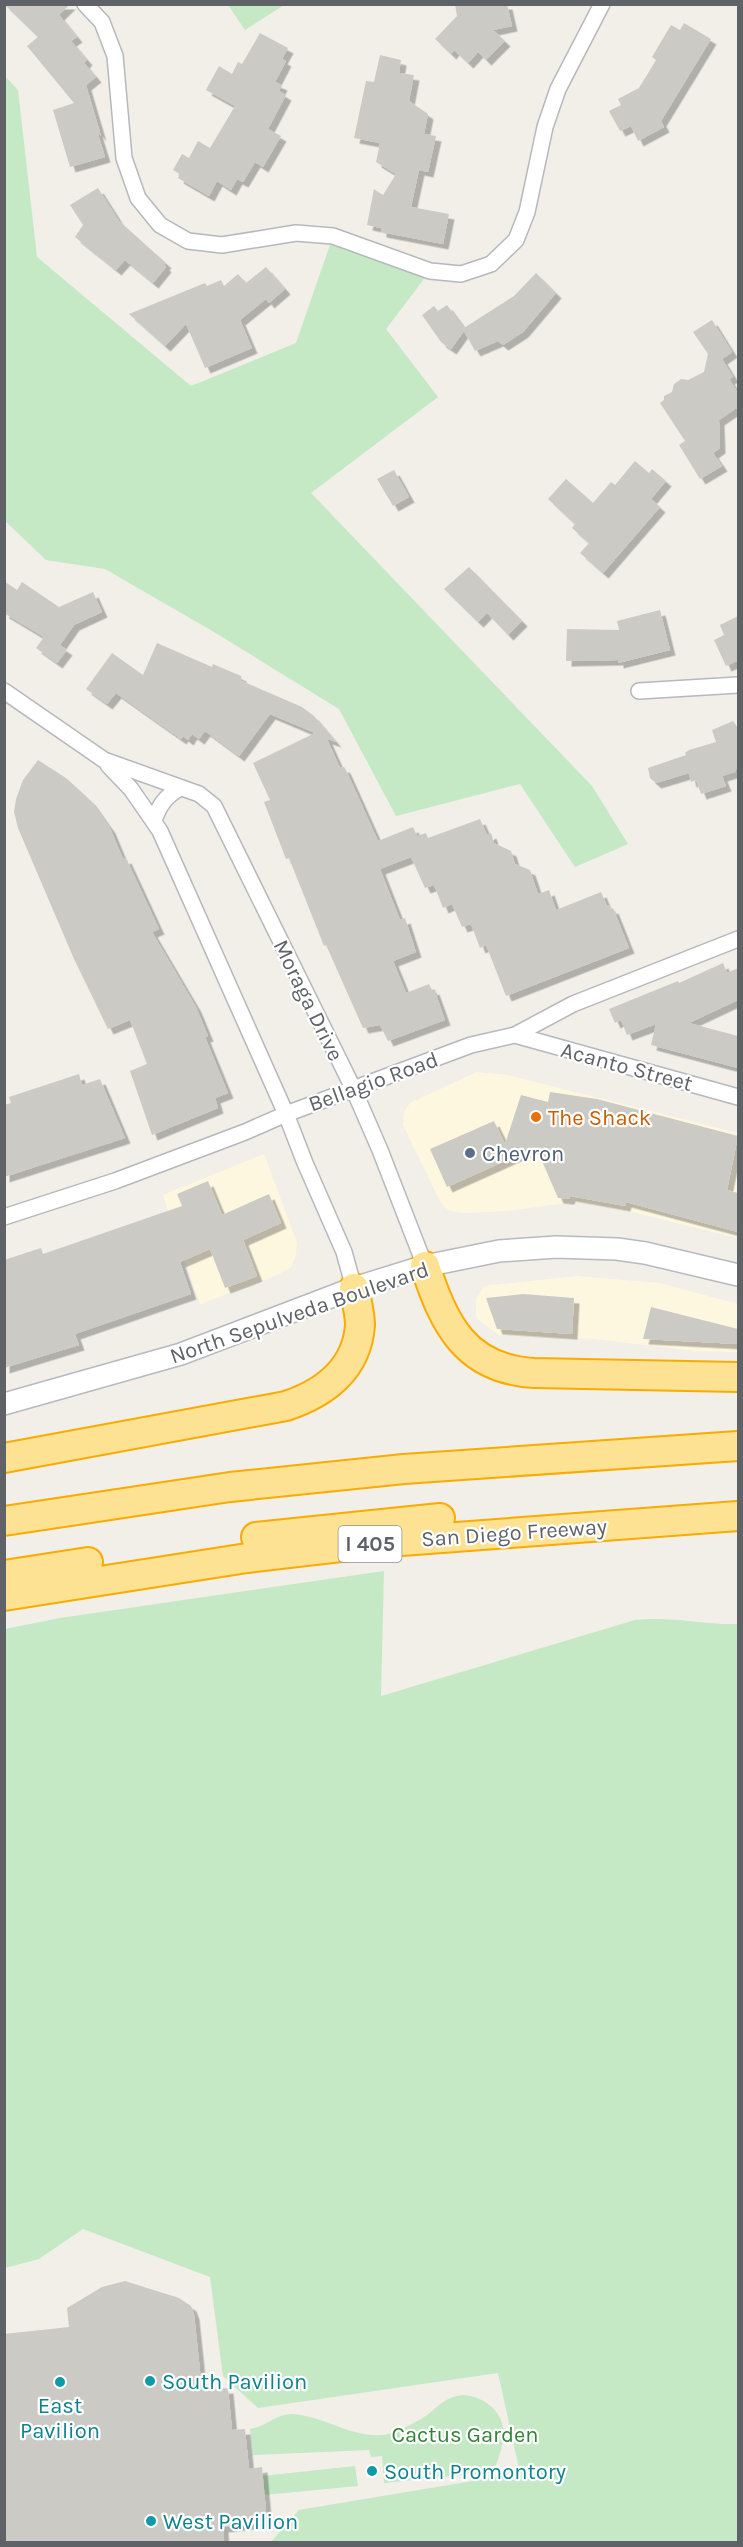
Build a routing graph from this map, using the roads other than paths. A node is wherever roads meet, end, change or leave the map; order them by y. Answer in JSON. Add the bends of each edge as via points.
{"nodes":[{"id":1,"x":85,"y":4,"type":"edge"},
{"id":2,"x":602,"y":4,"type":"edge"},
{"id":3,"x":738,"y":685,"type":"edge"},
{"id":4,"x":4,"y":691,"type":"edge"},
{"id":5,"x":639,"y":691,"type":"dead end"},
{"id":6,"x":104,"y":760,"type":"junction"},
{"id":7,"x":180,"y":788,"type":"junction"},
{"id":8,"x":154,"y":820,"type":"junction"},
{"id":9,"x":738,"y":939,"type":"edge"},
{"id":10,"x":515,"y":1035,"type":"junction"},
{"id":11,"x":353,"y":1088,"type":"junction"},
{"id":12,"x":738,"y":1097,"type":"edge"},
{"id":13,"x":286,"y":1114,"type":"junction"},
{"id":14,"x":4,"y":1217,"type":"edge"},
{"id":15,"x":425,"y":1266,"type":"junction"},
{"id":16,"x":738,"y":1275,"type":"edge"},
{"id":17,"x":354,"y":1288,"type":"junction"},
{"id":18,"x":738,"y":1377,"type":"edge"},
{"id":19,"x":4,"y":1404,"type":"edge"},
{"id":20,"x":738,"y":1446,"type":"edge"},
{"id":21,"x":4,"y":1458,"type":"edge"},
{"id":22,"x":738,"y":1497,"type":"edge"},
{"id":23,"x":738,"y":1516,"type":"edge"},
{"id":24,"x":4,"y":1521,"type":"edge"},
{"id":25,"x":4,"y":1575,"type":"edge"},
{"id":26,"x":4,"y":1596,"type":"edge"}],
"edges":[{"from":1,"to":2,"type":"street","via":[[102,22],[115,56],[124,158],[138,198],[160,225],[188,241],[222,245],[296,233],[333,236],[430,271],[461,274],[491,264],[516,240],[528,212],[545,127],[558,89]]},
{"from":3,"to":5,"type":"street"},
{"from":4,"to":6,"type":"street","name":"Moraga Drive"},
{"from":6,"to":7,"type":"street","name":"Moraga Drive"},
{"from":6,"to":8,"type":"street","name":"Moraga Drive"},
{"from":7,"to":8,"type":"street","via":[[159,806]]},
{"from":7,"to":11,"type":"street","name":"Moraga Drive","via":[[199,794],[213,806]]},
{"from":8,"to":13,"type":"street","name":"Moraga Drive"},
{"from":9,"to":10,"type":"street","name":"Bellagio Road","via":[[573,1004]]},
{"from":10,"to":11,"type":"street","name":"Bellagio Road","via":[[471,1045]]},
{"from":10,"to":12,"type":"street","name":"Acanto Street"},
{"from":11,"to":13,"type":"street","name":"Bellagio Road"},
{"from":11,"to":15,"type":"street","name":"Moraga Drive"},
{"from":13,"to":14,"type":"street","name":"Bellagio Road","via":[[116,1181]]},
{"from":13,"to":17,"type":"street","name":"Moraga Drive","via":[[344,1252]]},
{"from":15,"to":16,"type":"main road","name":"North Sepulveda Boulevard","via":[[520,1249],[591,1248],[645,1253]]},
{"from":15,"to":17,"type":"main road","name":"North Sepulveda Boulevard"},
{"from":15,"to":18,"type":"highway","via":[[436,1300],[462,1343],[503,1368]]},
{"from":17,"to":19,"type":"main road","name":"North Sepulveda Boulevard","via":[[181,1354]]},
{"from":17,"to":21,"type":"highway","via":[[360,1324],[354,1353],[328,1387],[308,1399]]},
{"from":20,"to":24,"type":"highway","via":[[392,1470],[230,1487]]},
{"from":22,"to":25,"type":"highway","via":[[398,1521],[206,1543]]},
{"from":23,"to":26,"type":"highway","name":"San Diego Freeway","number":"I 405","via":[[375,1543],[247,1558]]}]}
